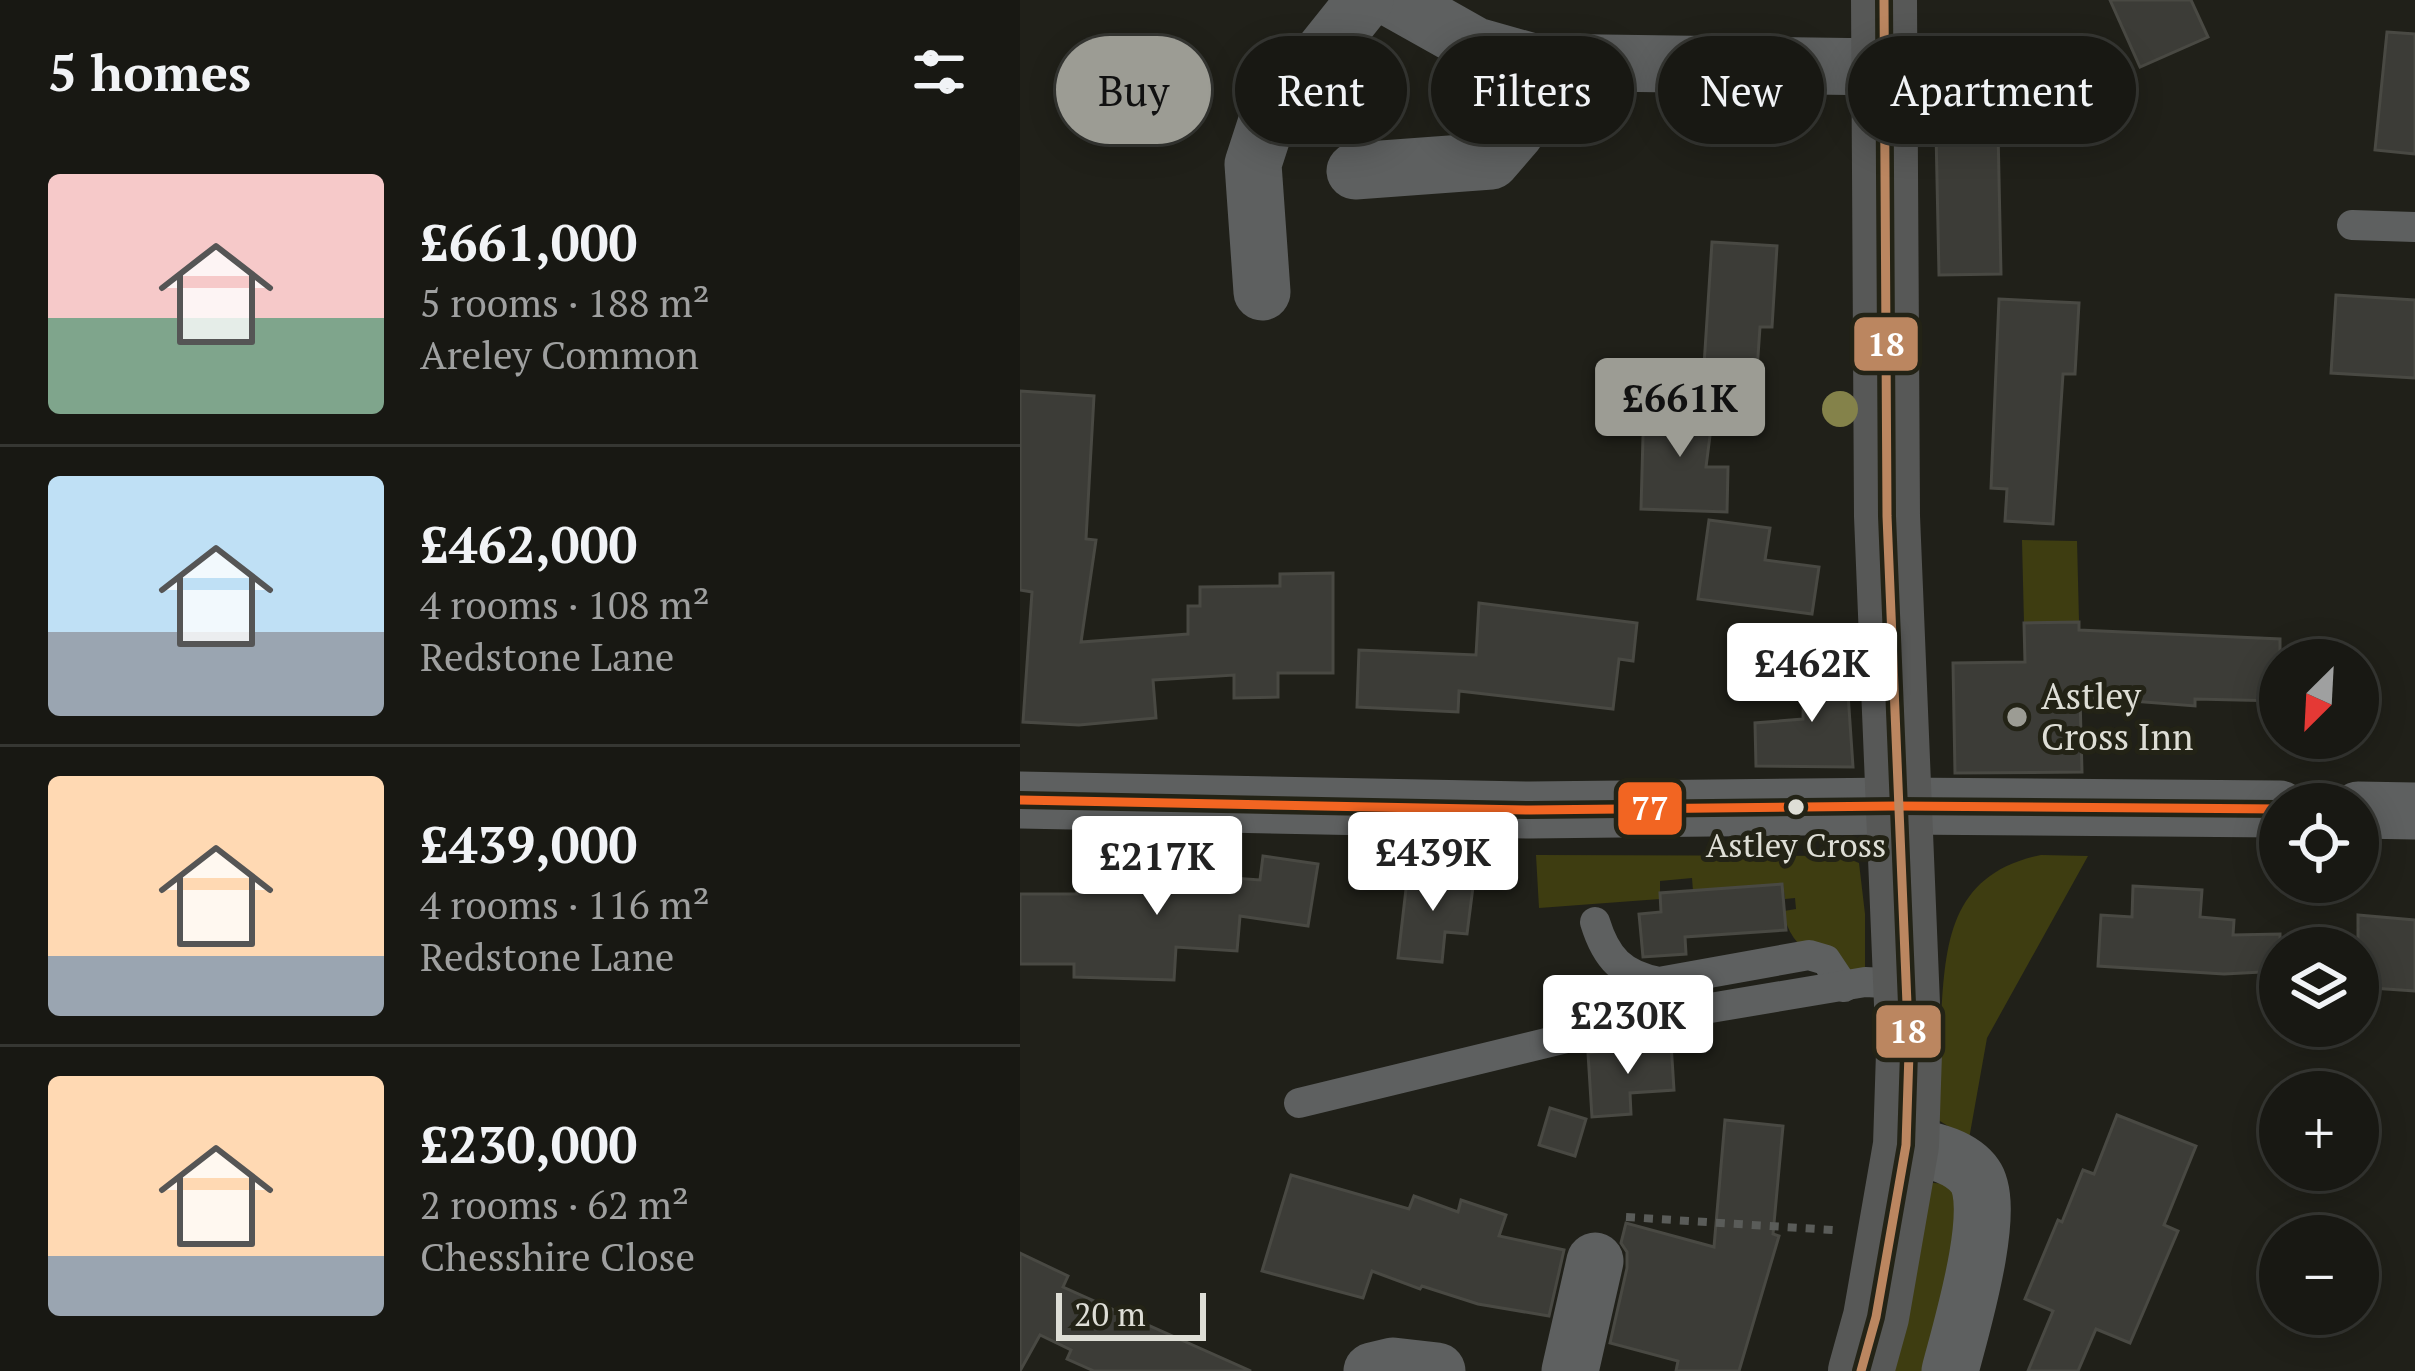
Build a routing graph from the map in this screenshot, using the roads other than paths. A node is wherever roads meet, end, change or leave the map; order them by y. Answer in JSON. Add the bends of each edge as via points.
{"nodes":[{"id":1,"x":1365,"y":0,"type":"edge"},
{"id":2,"x":1394,"y":0,"type":"edge"},
{"id":3,"x":1884,"y":0,"type":"edge"},
{"id":4,"x":1458,"y":36,"type":"edge"},
{"id":5,"x":1883,"y":36,"type":"edge"},
{"id":6,"x":1634,"y":63,"type":"edge"},
{"id":7,"x":1848,"y":66,"type":"edge"},
{"id":8,"x":1506,"y":144,"type":"edge"},
{"id":9,"x":1884,"y":144,"type":"edge"},
{"id":10,"x":1355,"y":171,"type":"dead end"},
{"id":11,"x":2352,"y":225,"type":"dead end"},
{"id":12,"x":2415,"y":227,"type":"edge"},
{"id":13,"x":1262,"y":292,"type":"dead end"},
{"id":14,"x":1020,"y":800,"type":"edge"},
{"id":15,"x":1897,"y":806,"type":"junction"},
{"id":16,"x":2259,"y":808,"type":"edge"},
{"id":17,"x":2379,"y":811,"type":"edge"},
{"id":18,"x":2415,"y":812,"type":"edge"},
{"id":19,"x":1595,"y":922,"type":"dead end"},
{"id":20,"x":1875,"y":986,"type":"junction"},
{"id":21,"x":1299,"y":1103,"type":"dead end"},
{"id":22,"x":1906,"y":1144,"type":"junction"},
{"id":23,"x":1595,"y":1262,"type":"road end"},
{"id":24,"x":1372,"y":1371,"type":"edge"},
{"id":25,"x":1437,"y":1371,"type":"edge"},
{"id":26,"x":1570,"y":1371,"type":"edge"},
{"id":27,"x":1861,"y":1371,"type":"edge"},
{"id":28,"x":1950,"y":1371,"type":"edge"}],
"edges":[{"from":1,"to":13,"type":"street","via":[[1265,124],[1253,164]]},
{"from":2,"to":4,"type":"street"},
{"from":3,"to":5,"type":"main road"},
{"from":6,"to":7,"type":"street"},
{"from":8,"to":10,"type":"street","via":[[1491,161]]},
{"from":9,"to":15,"type":"main road"},
{"from":11,"to":12,"type":"lane"},
{"from":14,"to":15,"type":"street","via":[[1530,810]]},
{"from":15,"to":16,"type":"street"},
{"from":15,"to":20,"type":"main road"},
{"from":17,"to":18,"type":"street"},
{"from":19,"to":20,"type":"lane","via":[[1603,949],[1635,977],[1659,982],[1809,955]]},
{"from":20,"to":21,"type":"lane","via":[[1645,1019]]},
{"from":20,"to":22,"type":"main road"},
{"from":22,"to":27,"type":"main road"},
{"from":22,"to":28,"type":"street","via":[[1958,1162],[1976,1176],[1983,1199]]},
{"from":23,"to":26,"type":"street"},
{"from":24,"to":25,"type":"street"}]}
